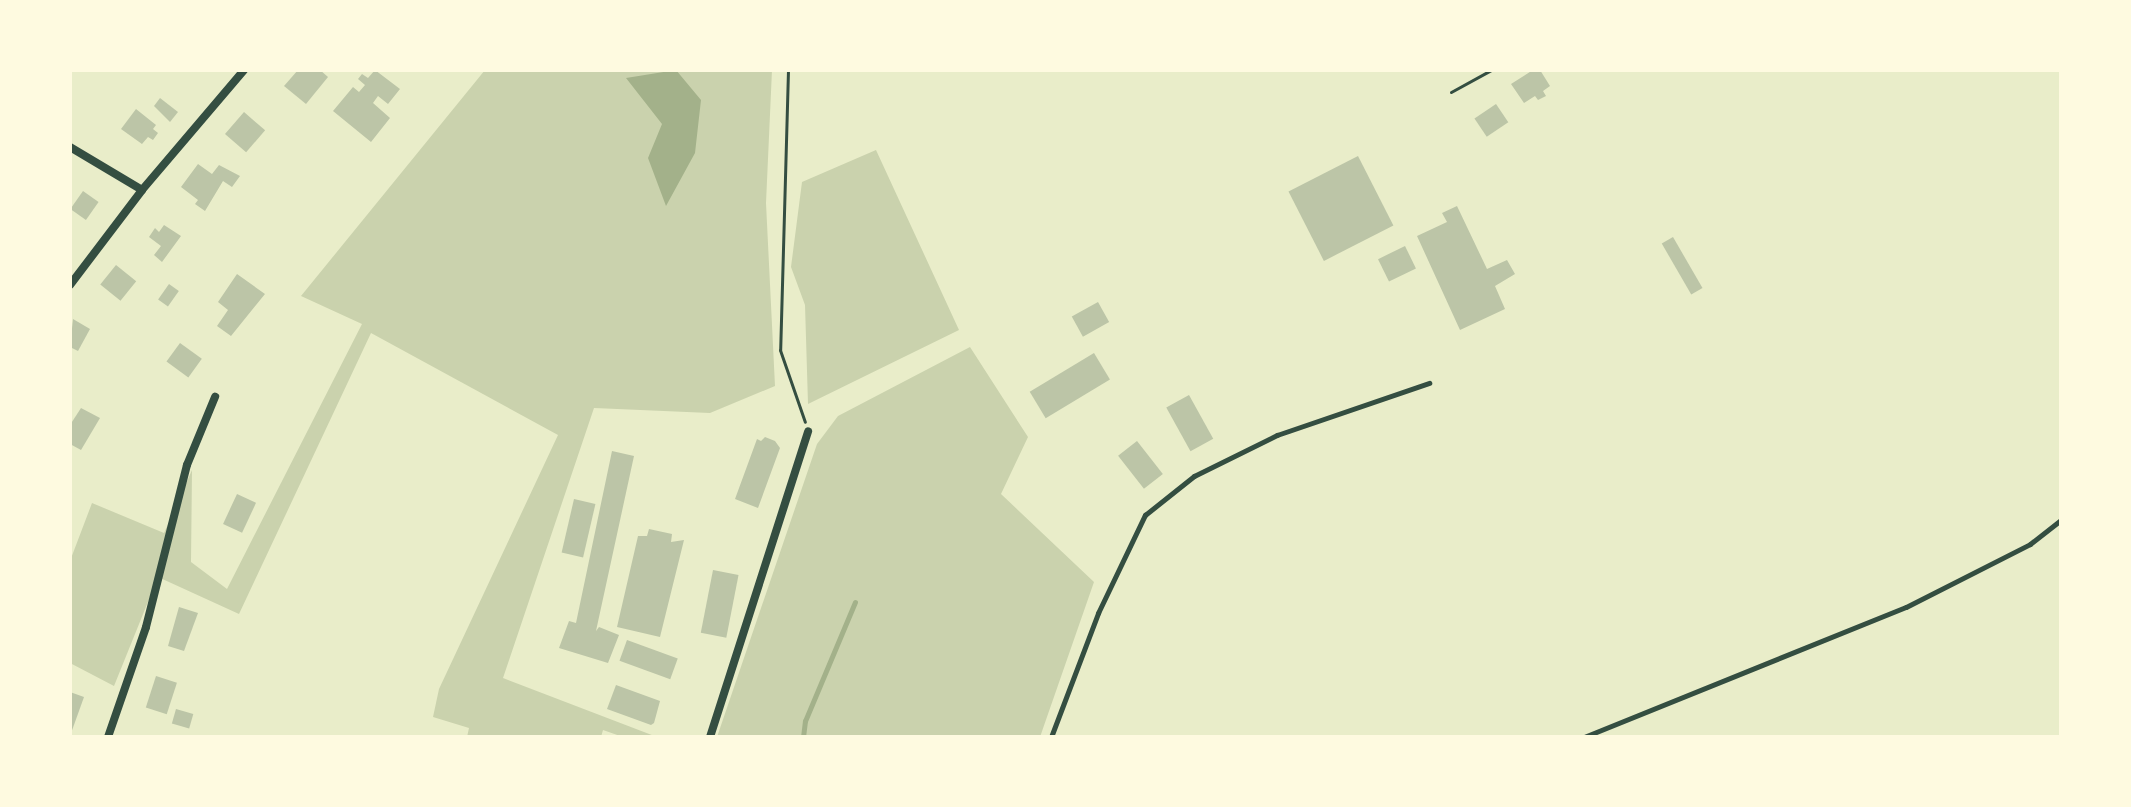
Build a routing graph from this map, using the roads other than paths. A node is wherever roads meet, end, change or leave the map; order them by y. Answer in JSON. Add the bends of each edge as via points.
{"nodes":[{"id":1,"x":244,"y":70,"type":"edge"},
{"id":2,"x":70,"y":147,"type":"edge"},
{"id":3,"x":142,"y":190,"type":"junction"},
{"id":4,"x":70,"y":285,"type":"edge"},
{"id":5,"x":1429,"y":383,"type":"dead end"},
{"id":6,"x":215,"y":397,"type":"dead end"},
{"id":7,"x":808,"y":431,"type":"road end"},
{"id":8,"x":2061,"y":520,"type":"edge"},
{"id":9,"x":108,"y":737,"type":"edge"},
{"id":10,"x":710,"y":737,"type":"edge"},
{"id":11,"x":1051,"y":737,"type":"edge"},
{"id":12,"x":1584,"y":737,"type":"edge"}],
"edges":[{"from":1,"to":3,"type":"street"},
{"from":2,"to":3,"type":"street"},
{"from":3,"to":4,"type":"street"},
{"from":5,"to":11,"type":"lane","via":[[1277,435],[1194,476],[1145,515],[1098,613]]},
{"from":6,"to":9,"type":"street","via":[[187,465],[146,627]]},
{"from":7,"to":10,"type":"street"},
{"from":8,"to":12,"type":"lane","via":[[1990,567],[1906,607]]}]}
